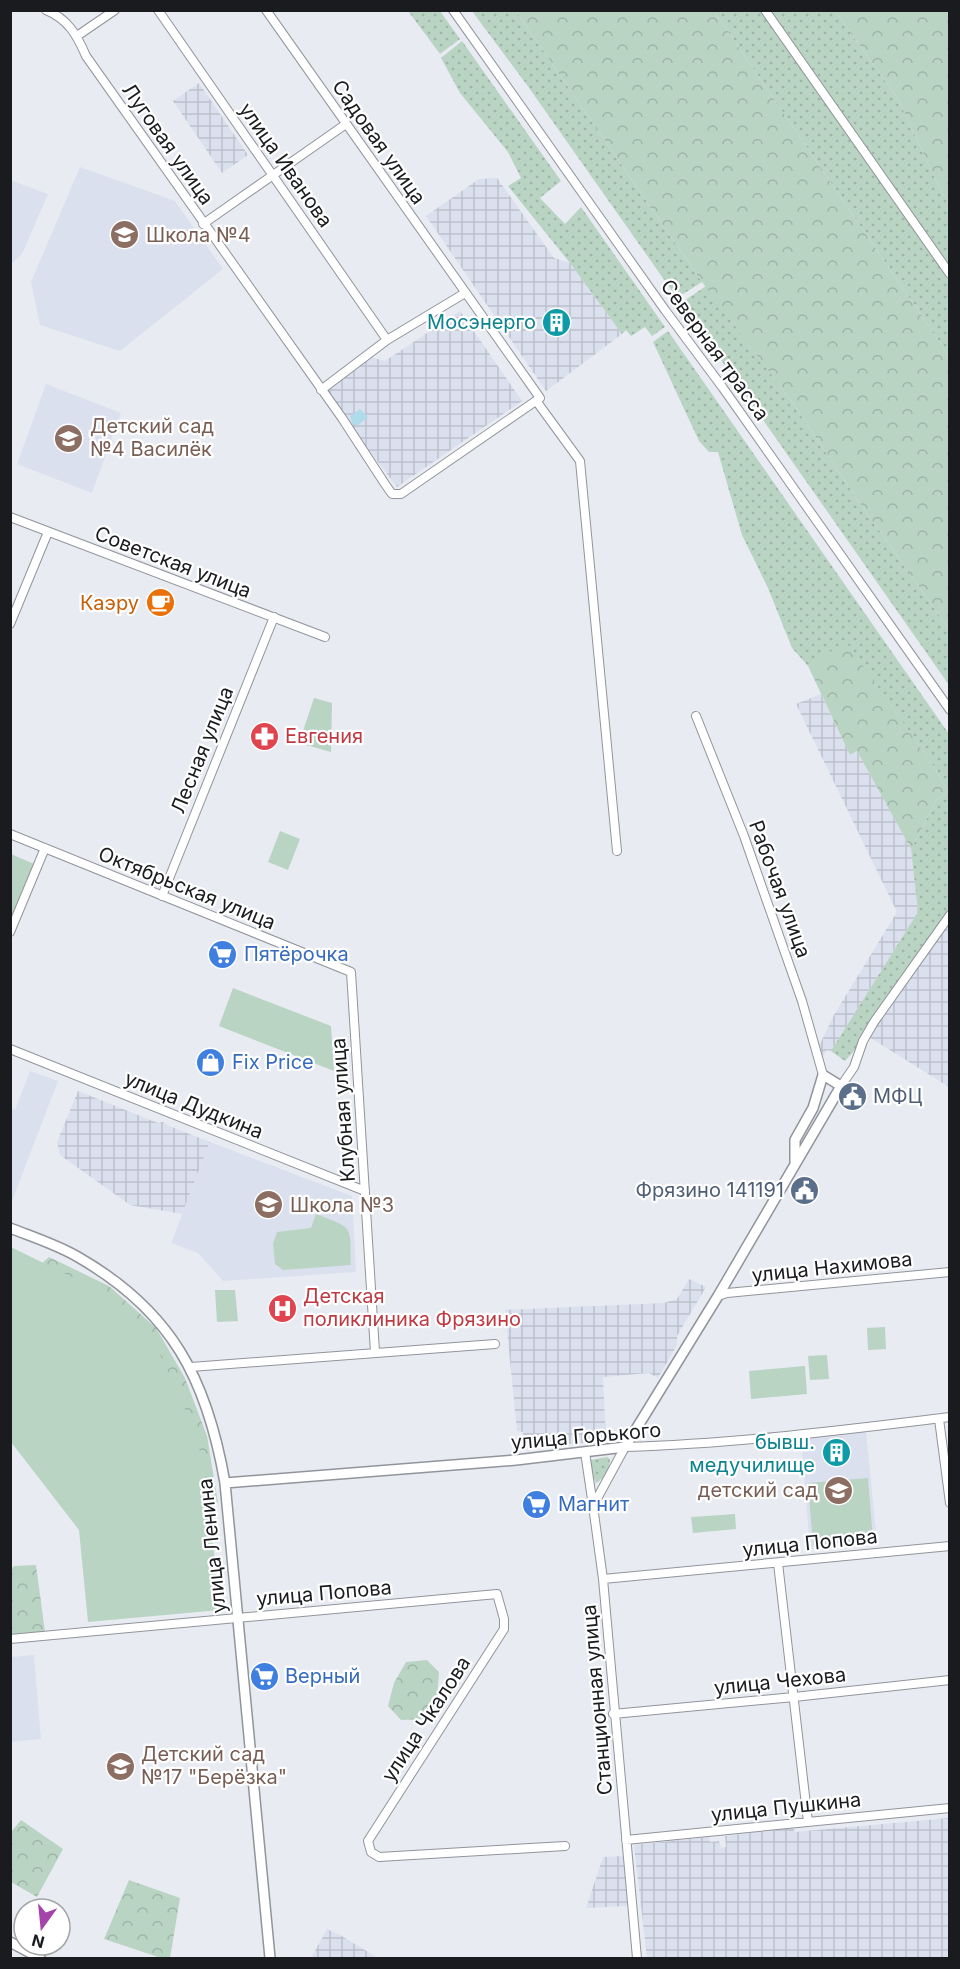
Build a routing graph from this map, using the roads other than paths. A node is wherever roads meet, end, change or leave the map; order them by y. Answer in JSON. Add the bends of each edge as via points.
{"nodes":[{"id":1,"x":46,"y":10,"type":"edge"},
{"id":2,"x":115,"y":10,"type":"edge"},
{"id":3,"x":158,"y":10,"type":"edge"},
{"id":4,"x":266,"y":10,"type":"edge"},
{"id":5,"x":453,"y":10,"type":"edge"},
{"id":6,"x":765,"y":10,"type":"edge"},
{"id":7,"x":77,"y":36,"type":"junction"},
{"id":8,"x":346,"y":124,"type":"junction"},
{"id":9,"x":273,"y":175,"type":"junction"},
{"id":10,"x":203,"y":224,"type":"junction"},
{"id":11,"x":950,"y":274,"type":"edge"},
{"id":12,"x":465,"y":293,"type":"junction"},
{"id":13,"x":387,"y":339,"type":"junction"},
{"id":14,"x":321,"y":390,"type":"junction"},
{"id":15,"x":537,"y":402,"type":"junction"},
{"id":16,"x":10,"y":517,"type":"edge"},
{"id":17,"x":48,"y":532,"type":"junction"},
{"id":18,"x":274,"y":618,"type":"junction"},
{"id":19,"x":10,"y":624,"type":"edge"},
{"id":20,"x":325,"y":637,"type":"dead end"},
{"id":21,"x":950,"y":710,"type":"edge"},
{"id":22,"x":696,"y":716,"type":"dead end"},
{"id":23,"x":10,"y":834,"type":"edge"},
{"id":24,"x":45,"y":849,"type":"junction"},
{"id":25,"x":617,"y":851,"type":"dead end"},
{"id":26,"x":162,"y":896,"type":"junction"},
{"id":27,"x":950,"y":915,"type":"edge"},
{"id":28,"x":10,"y":932,"type":"edge"},
{"id":29,"x":351,"y":972,"type":"joint"},
{"id":30,"x":10,"y":1049,"type":"edge"},
{"id":31,"x":823,"y":1075,"type":"junction"},
{"id":32,"x":841,"y":1086,"type":"junction"},
{"id":33,"x":795,"y":1162,"type":"junction"},
{"id":34,"x":365,"y":1191,"type":"junction"},
{"id":35,"x":10,"y":1228,"type":"edge"},
{"id":36,"x":950,"y":1272,"type":"edge"},
{"id":37,"x":718,"y":1296,"type":"junction"},
{"id":38,"x":495,"y":1344,"type":"dead end"},
{"id":39,"x":375,"y":1353,"type":"junction"},
{"id":40,"x":191,"y":1367,"type":"junction"},
{"id":41,"x":950,"y":1417,"type":"edge"},
{"id":42,"x":939,"y":1419,"type":"junction"},
{"id":43,"x":624,"y":1447,"type":"junction"},
{"id":44,"x":585,"y":1452,"type":"junction"},
{"id":45,"x":225,"y":1483,"type":"junction"},
{"id":46,"x":950,"y":1503,"type":"edge"},
{"id":47,"x":593,"y":1506,"type":"junction"},
{"id":48,"x":950,"y":1546,"type":"edge"},
{"id":49,"x":778,"y":1563,"type":"junction"},
{"id":50,"x":603,"y":1579,"type":"junction"},
{"id":51,"x":496,"y":1594,"type":"joint"},
{"id":52,"x":238,"y":1617,"type":"junction"},
{"id":53,"x":10,"y":1639,"type":"edge"},
{"id":54,"x":950,"y":1680,"type":"edge"},
{"id":55,"x":794,"y":1697,"type":"junction"},
{"id":56,"x":613,"y":1714,"type":"junction"},
{"id":57,"x":950,"y":1808,"type":"edge"},
{"id":58,"x":808,"y":1822,"type":"junction"},
{"id":59,"x":626,"y":1840,"type":"junction"},
{"id":60,"x":565,"y":1846,"type":"dead end"},
{"id":61,"x":10,"y":1942,"type":"edge"},
{"id":62,"x":40,"y":1959,"type":"edge"},
{"id":63,"x":270,"y":1959,"type":"edge"},
{"id":64,"x":637,"y":1959,"type":"edge"}],
"edges":[{"from":1,"to":7,"type":"street","name":"Луговая улица","via":[[65,20]]},
{"from":2,"to":7,"type":"street"},
{"from":3,"to":9,"type":"street","name":"улица Иванова"},
{"from":4,"to":8,"type":"street","name":"Садовая улица"},
{"from":5,"to":21,"type":"street","name":"Северная трасса"},
{"from":6,"to":11,"type":"street"},
{"from":7,"to":10,"type":"street","name":"Луговая улица","via":[[86,56]]},
{"from":8,"to":9,"type":"street"},
{"from":8,"to":12,"type":"street","name":"Садовая улица"},
{"from":9,"to":10,"type":"street"},
{"from":9,"to":13,"type":"street","name":"улица Иванова"},
{"from":10,"to":14,"type":"street","name":"Луговая улица"},
{"from":12,"to":13,"type":"street"},
{"from":12,"to":15,"type":"street","name":"Садовая улица","via":[[540,398]]},
{"from":13,"to":14,"type":"street"},
{"from":14,"to":15,"type":"street","name":"Луговая улица","via":[[392,494],[401,494]]},
{"from":15,"to":25,"type":"street","via":[[580,461]]},
{"from":16,"to":17,"type":"street","name":"Советская улица"},
{"from":17,"to":18,"type":"street","name":"Советская улица"},
{"from":17,"to":19,"type":"street"},
{"from":18,"to":20,"type":"street","name":"Советская улица"},
{"from":18,"to":26,"type":"street","name":"Лесная улица"},
{"from":22,"to":31,"type":"street","name":"Рабочая улица","via":[[748,847],[802,1001]]},
{"from":23,"to":24,"type":"street","name":"Октябрьская улица"},
{"from":24,"to":26,"type":"street","name":"Октябрьская улица"},
{"from":24,"to":28,"type":"street"},
{"from":26,"to":29,"type":"street","name":"Октябрьская улица"},
{"from":27,"to":32,"type":"street","via":[[874,1022]]},
{"from":29,"to":34,"type":"street","name":"Клубная улица"},
{"from":30,"to":34,"type":"street","name":"улица Дудкина"},
{"from":31,"to":32,"type":"street"},
{"from":31,"to":33,"type":"street","via":[[813,1108],[795,1140]]},
{"from":32,"to":33,"type":"street"},
{"from":33,"to":37,"type":"street"},
{"from":34,"to":39,"type":"street","name":"Клубная улица"},
{"from":35,"to":40,"type":"street","name":"улица Ленина","via":[[76,1256],[110,1277],[168,1331]]},
{"from":36,"to":37,"type":"street","name":"улица Нахимова"},
{"from":37,"to":43,"type":"street"},
{"from":38,"to":39,"type":"street"},
{"from":39,"to":40,"type":"street"},
{"from":40,"to":45,"type":"street","name":"улица Ленина","via":[[210,1416]]},
{"from":41,"to":42,"type":"street","name":"улица Горького"},
{"from":42,"to":43,"type":"street","name":"улица Горького","via":[[700,1444]]},
{"from":42,"to":46,"type":"street"},
{"from":43,"to":44,"type":"street","name":"улица Горького"},
{"from":43,"to":47,"type":"street"},
{"from":44,"to":45,"type":"street","name":"улица Горького"},
{"from":44,"to":47,"type":"street","name":"Станционная улица"},
{"from":45,"to":52,"type":"street","name":"улица Ленина"},
{"from":47,"to":50,"type":"street","name":"Станционная улица"},
{"from":48,"to":49,"type":"street","name":"улица Попова"},
{"from":49,"to":50,"type":"street","name":"улица Попова"},
{"from":49,"to":55,"type":"street"},
{"from":50,"to":56,"type":"street","name":"Станционная улица"},
{"from":51,"to":52,"type":"street","name":"улица Попова"},
{"from":51,"to":60,"type":"street","name":"улица Чкалова","via":[[504,1629],[368,1841],[371,1852],[379,1857]]},
{"from":52,"to":53,"type":"street","name":"улица Попова"},
{"from":52,"to":63,"type":"street","name":"улица Ленина"},
{"from":54,"to":55,"type":"street","name":"улица Чехова"},
{"from":55,"to":56,"type":"street","name":"улица Чехова"},
{"from":55,"to":58,"type":"street"},
{"from":56,"to":59,"type":"street","name":"Станционная улица"},
{"from":57,"to":58,"type":"street","name":"улица Пушкина"},
{"from":58,"to":59,"type":"street","name":"улица Пушкина"},
{"from":59,"to":64,"type":"street","name":"Станционная улица"},
{"from":61,"to":62,"type":"street"}]}
